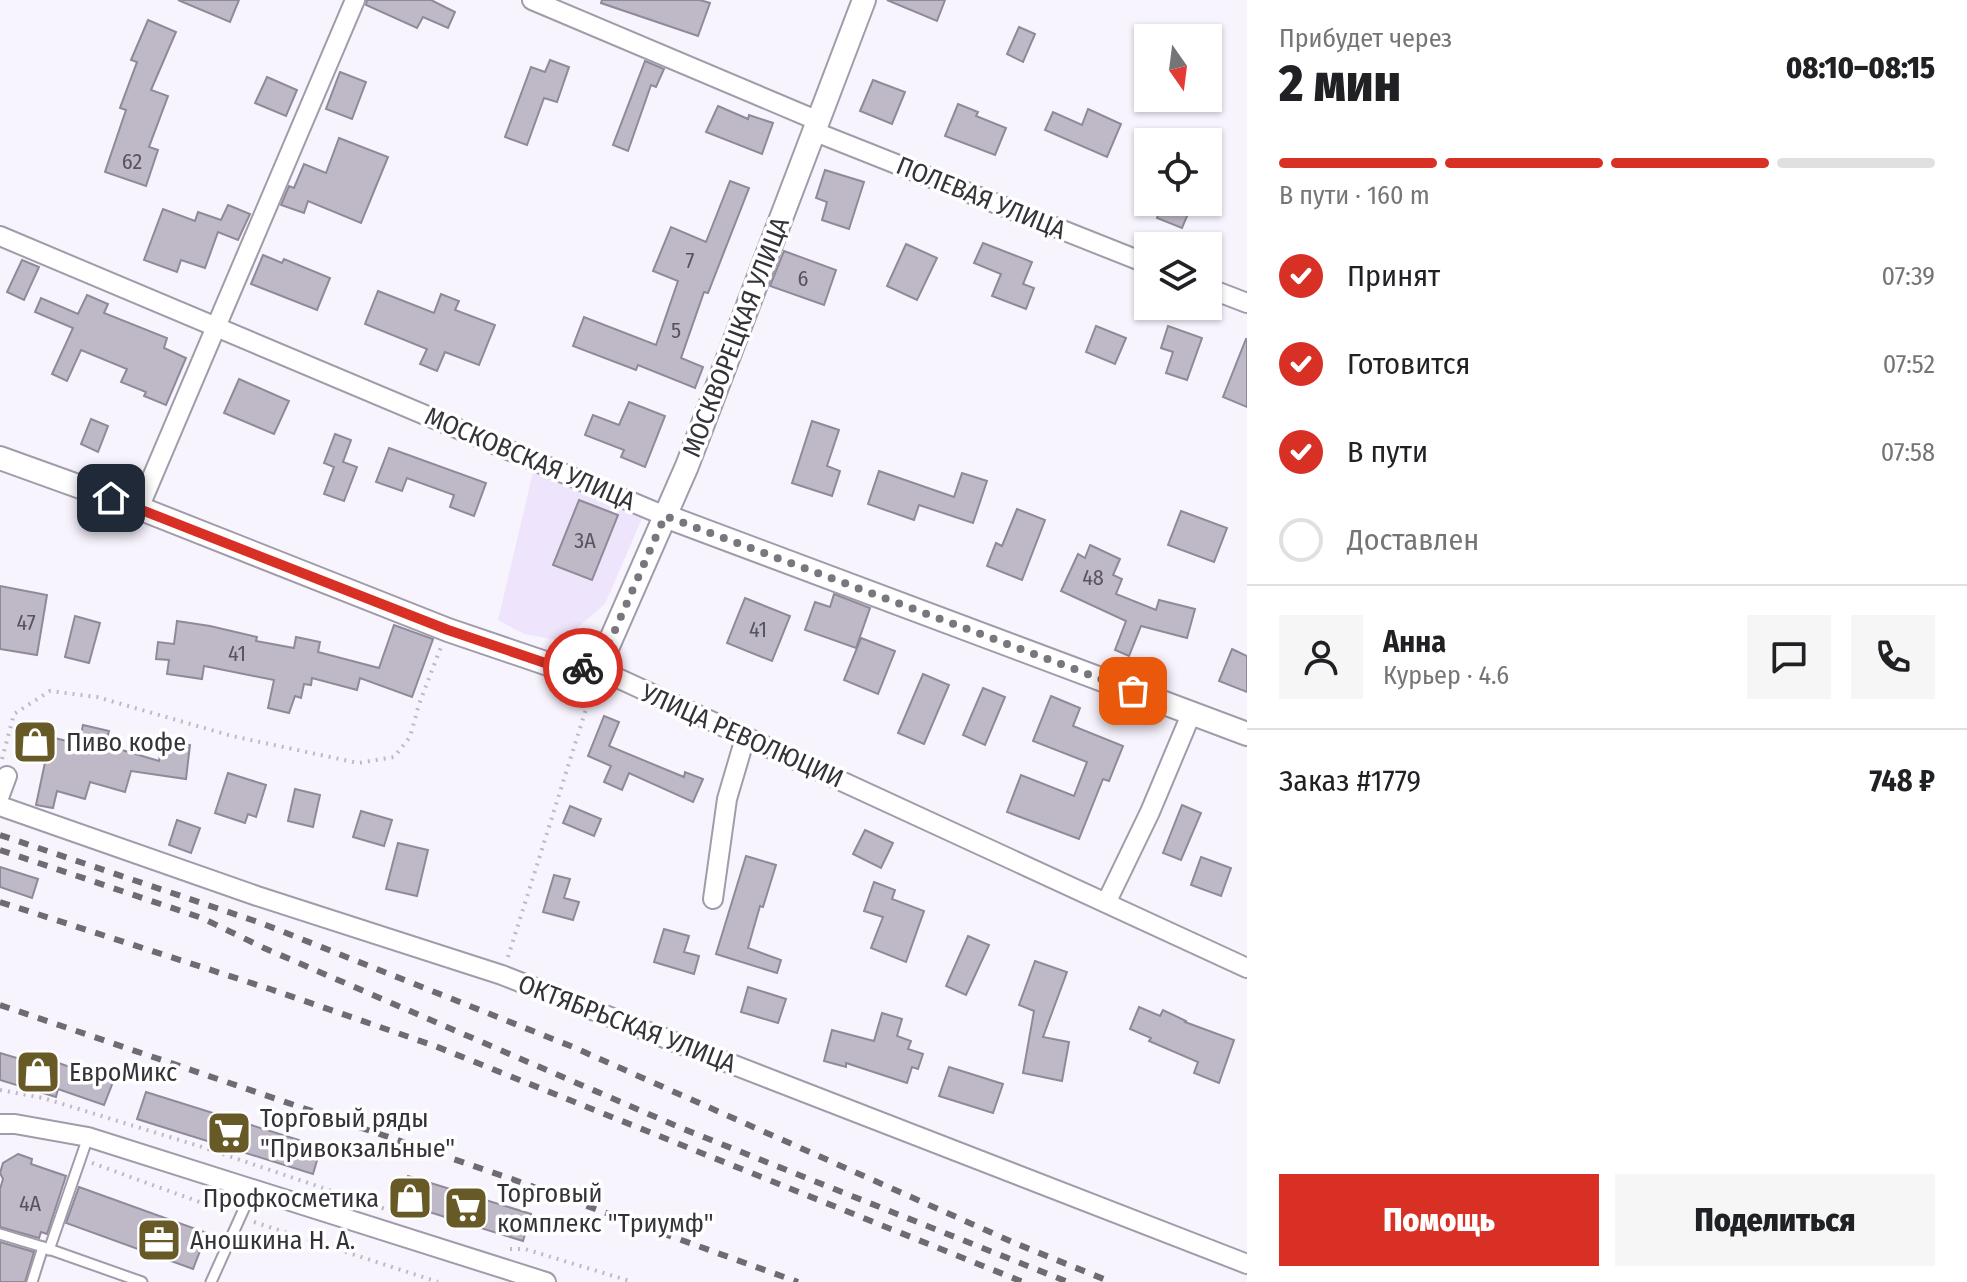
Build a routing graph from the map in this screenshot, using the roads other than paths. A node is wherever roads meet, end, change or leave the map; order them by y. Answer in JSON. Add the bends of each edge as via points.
{"nodes":[{"id":1,"x":355,"y":0,"type":"edge"},
{"id":2,"x":532,"y":0,"type":"edge"},
{"id":3,"x":864,"y":0,"type":"edge"},
{"id":4,"x":815,"y":126,"type":"junction"},
{"id":5,"x":0,"y":236,"type":"edge"},
{"id":6,"x":1134,"y":258,"type":"edge"},
{"id":7,"x":1222,"y":293,"type":"edge"},
{"id":8,"x":1247,"y":303,"type":"edge"},
{"id":9,"x":216,"y":327,"type":"junction"},
{"id":10,"x":0,"y":458,"type":"edge"},
{"id":11,"x":139,"y":508,"type":"junction"},
{"id":12,"x":665,"y":516,"type":"junction"},
{"id":13,"x":598,"y":669,"type":"junction"},
{"id":14,"x":1192,"y":712,"type":"junction"},
{"id":15,"x":1247,"y":734,"type":"edge"},
{"id":16,"x":745,"y":738,"type":"junction"},
{"id":17,"x":3,"y":772,"type":"edge"},
{"id":18,"x":0,"y":795,"type":"edge"},
{"id":19,"x":0,"y":806,"type":"edge"},
{"id":20,"x":713,"y":899,"type":"dead end"},
{"id":21,"x":1107,"y":901,"type":"junction"},
{"id":22,"x":1247,"y":968,"type":"edge"},
{"id":23,"x":0,"y":1124,"type":"edge"},
{"id":24,"x":88,"y":1137,"type":"junction"},
{"id":25,"x":252,"y":1191,"type":"junction"},
{"id":26,"x":0,"y":1234,"type":"edge"},
{"id":27,"x":46,"y":1248,"type":"junction"},
{"id":28,"x":1247,"y":1264,"type":"edge"},
{"id":29,"x":516,"y":1278,"type":"edge"},
{"id":30,"x":32,"y":1282,"type":"edge"},
{"id":31,"x":142,"y":1282,"type":"edge"},
{"id":32,"x":211,"y":1282,"type":"edge"},
{"id":33,"x":546,"y":1282,"type":"edge"}],
"edges":[{"from":1,"to":9,"type":"street"},
{"from":2,"to":4,"type":"street","name":"ПОЛЕВАЯ УЛИЦА"},
{"from":3,"to":4,"type":"street","name":"МОСКВОРЕЦКАЯ УЛИЦА"},
{"from":4,"to":6,"type":"street","name":"ПОЛЕВАЯ УЛИЦА"},
{"from":4,"to":12,"type":"street","name":"МОСКВОРЕЦКАЯ УЛИЦА"},
{"from":5,"to":9,"type":"street","name":"МОСКОВСКАЯ УЛИЦА"},
{"from":7,"to":8,"type":"street"},
{"from":9,"to":11,"type":"street"},
{"from":9,"to":12,"type":"street","name":"МОСКОВСКАЯ УЛИЦА"},
{"from":10,"to":11,"type":"street","name":"УЛИЦА РЕВОЛЮЦИИ"},
{"from":11,"to":13,"type":"street","name":"УЛИЦА РЕВОЛЮЦИИ","via":[[448,630],[554,666]]},
{"from":12,"to":13,"type":"street","name":"МОСКВОРЕЦКАЯ УЛИЦА"},
{"from":12,"to":14,"type":"street","name":"МОСКОВСКАЯ УЛИЦА"},
{"from":13,"to":16,"type":"street","name":"УЛИЦА РЕВОЛЮЦИИ"},
{"from":14,"to":15,"type":"street","name":"МОСКОВСКАЯ УЛИЦА"},
{"from":14,"to":21,"type":"street"},
{"from":16,"to":20,"type":"street","via":[[727,799]]},
{"from":16,"to":21,"type":"street","name":"УЛИЦА РЕВОЛЮЦИИ"},
{"from":17,"to":18,"type":"street"},
{"from":19,"to":28,"type":"street","name":"ОКТЯБРЬСКАЯ УЛИЦА","via":[[502,975]]},
{"from":21,"to":22,"type":"street","name":"УЛИЦА РЕВОЛЮЦИИ"},
{"from":23,"to":24,"type":"street"},
{"from":24,"to":25,"type":"street"},
{"from":24,"to":27,"type":"lane"},
{"from":25,"to":29,"type":"street"},
{"from":25,"to":32,"type":"lane"},
{"from":26,"to":27,"type":"lane"},
{"from":27,"to":30,"type":"lane"},
{"from":27,"to":31,"type":"lane"},
{"from":29,"to":33,"type":"street"}]}
